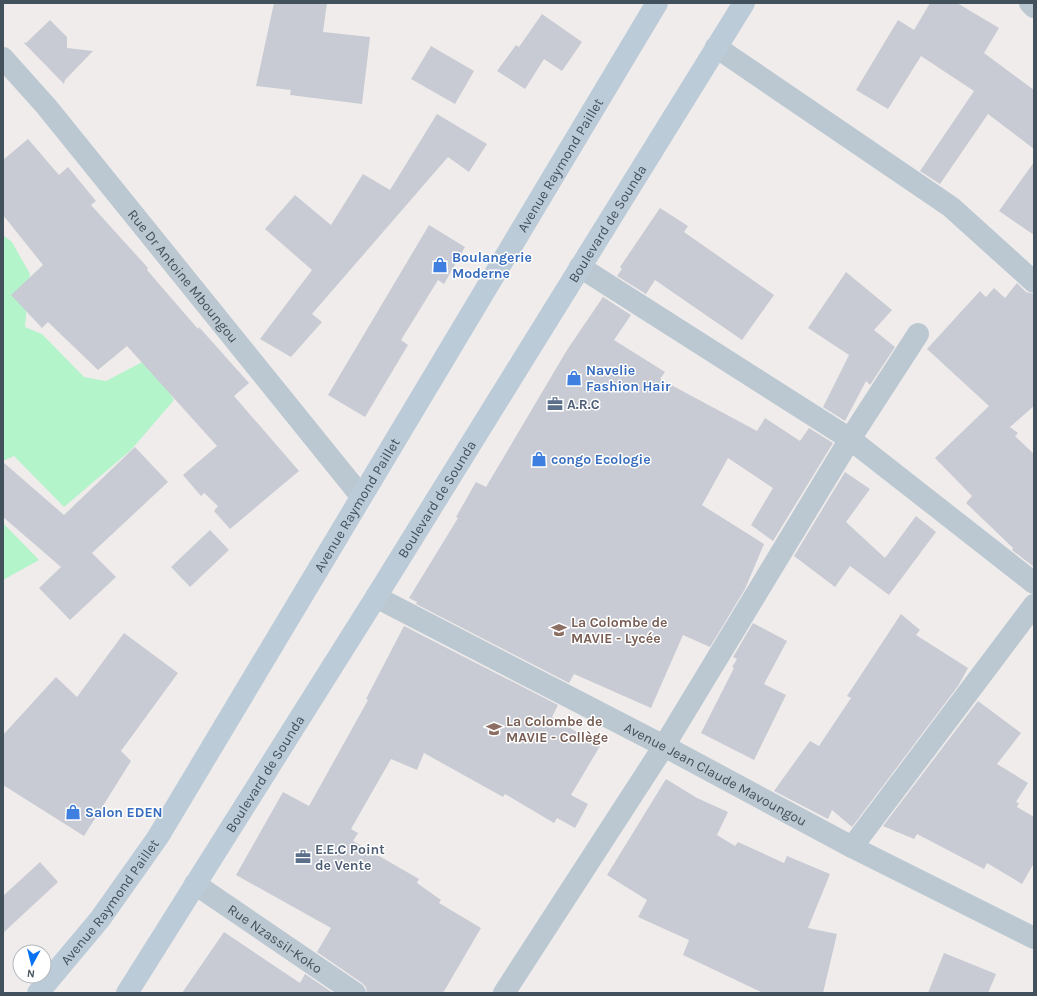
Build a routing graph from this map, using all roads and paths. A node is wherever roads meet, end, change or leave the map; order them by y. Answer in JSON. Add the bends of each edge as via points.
{"nodes":[{"id":1,"x":657,"y":3,"type":"edge"},
{"id":2,"x":744,"y":3,"type":"edge"},
{"id":3,"x":1030,"y":3,"type":"edge"},
{"id":4,"x":1034,"y":7,"type":"edge"},
{"id":5,"x":716,"y":47,"type":"junction"},
{"id":6,"x":3,"y":58,"type":"edge"},
{"id":7,"x":580,"y":267,"type":"junction"},
{"id":8,"x":1034,"y":282,"type":"edge"},
{"id":9,"x":918,"y":334,"type":"dead end"},
{"id":10,"x":850,"y":439,"type":"junction"},
{"id":11,"x":361,"y":496,"type":"junction"},
{"id":12,"x":1034,"y":583,"type":"edge"},
{"id":13,"x":376,"y":596,"type":"junction"},
{"id":14,"x":1034,"y":605,"type":"edge"},
{"id":15,"x":664,"y":746,"type":"junction"},
{"id":16,"x":852,"y":847,"type":"junction"},
{"id":17,"x":195,"y":884,"type":"junction"},
{"id":18,"x":1034,"y":938,"type":"edge"},
{"id":19,"x":38,"y":993,"type":"edge"},
{"id":20,"x":127,"y":993,"type":"edge"},
{"id":21,"x":355,"y":993,"type":"edge"},
{"id":22,"x":504,"y":993,"type":"edge"}],
"edges":[{"from":1,"to":11,"type":"main road","name":"Avenue Raymond Paillet"},
{"from":2,"to":5,"type":"main road","name":"Boulevard de Sounda"},
{"from":3,"to":4,"type":"street"},
{"from":5,"to":7,"type":"main road","name":"Boulevard de Sounda"},
{"from":5,"to":8,"type":"street","via":[[951,207]]},
{"from":6,"to":11,"type":"street","name":"Rue Dr Antoine Mboungou","via":[[46,106]]},
{"from":7,"to":10,"type":"street"},
{"from":7,"to":13,"type":"main road","name":"Boulevard de Sounda"},
{"from":9,"to":10,"type":"street"},
{"from":10,"to":12,"type":"street"},
{"from":10,"to":15,"type":"street"},
{"from":11,"to":19,"type":"main road","name":"Avenue Raymond Paillet","via":[[158,837],[100,920]]},
{"from":13,"to":15,"type":"street","name":"Avenue Jean Claude Mavoungou"},
{"from":13,"to":17,"type":"main road","name":"Boulevard de Sounda"},
{"from":14,"to":16,"type":"street"},
{"from":15,"to":16,"type":"street","name":"Avenue Jean Claude Mavoungou"},
{"from":15,"to":22,"type":"street"},
{"from":16,"to":18,"type":"street","name":"Avenue Jean Claude Mavoungou"},
{"from":17,"to":20,"type":"main road","name":"Boulevard de Sounda"},
{"from":17,"to":21,"type":"street","name":"Rue Nzassil-Koko"}]}
